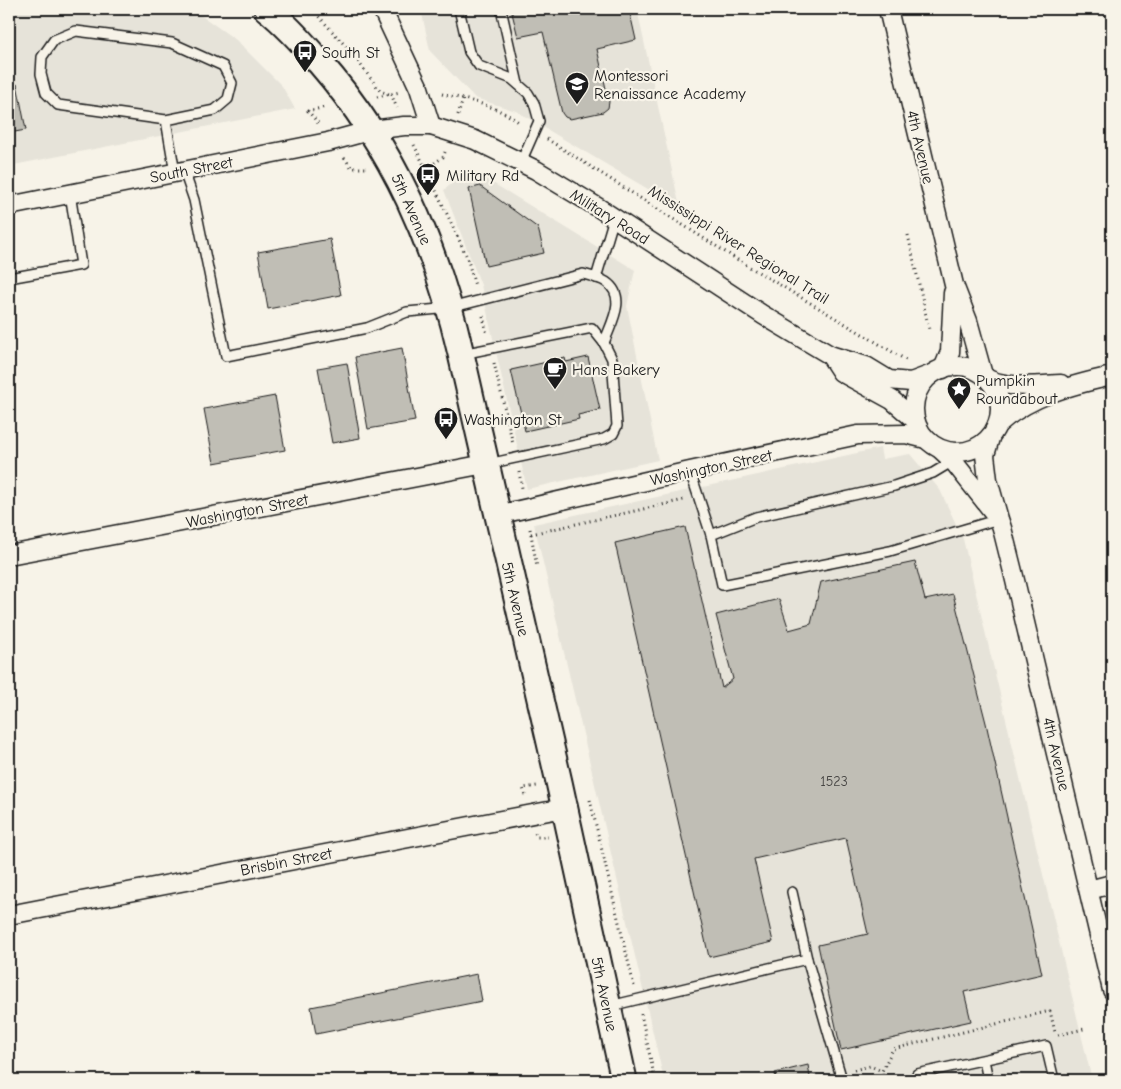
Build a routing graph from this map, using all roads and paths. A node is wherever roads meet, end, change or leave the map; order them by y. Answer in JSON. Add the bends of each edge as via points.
{"nodes":[{"id":1,"x":267,"y":9,"type":"edge"},
{"id":2,"x":312,"y":9,"type":"edge"},
{"id":3,"x":382,"y":9,"type":"edge"},
{"id":4,"x":459,"y":9,"type":"edge"},
{"id":5,"x":501,"y":9,"type":"edge"},
{"id":6,"x":888,"y":9,"type":"edge"},
{"id":7,"x":518,"y":84,"type":"junction"},
{"id":8,"x":419,"y":88,"type":"junction"},
{"id":9,"x":391,"y":94,"type":"dead end"},
{"id":10,"x":166,"y":120,"type":"junction"},
{"id":11,"x":431,"y":126,"type":"junction"},
{"id":12,"x":372,"y":130,"type":"junction"},
{"id":13,"x":534,"y":132,"type":"junction"},
{"id":14,"x":443,"y":157,"type":"dead end"},
{"id":15,"x":521,"y":162,"type":"junction"},
{"id":16,"x":426,"y":169,"type":"dead end"},
{"id":17,"x":179,"y":172,"type":"junction"},
{"id":18,"x":70,"y":193,"type":"junction"},
{"id":19,"x":9,"y":206,"type":"edge"},
{"id":20,"x":614,"y":218,"type":"junction"},
{"id":21,"x":908,"y":235,"type":"dead end"},
{"id":22,"x":9,"y":278,"type":"edge"},
{"id":23,"x":596,"y":278,"type":"junction"},
{"id":24,"x":954,"y":285,"type":"junction"},
{"id":25,"x":450,"y":308,"type":"junction"},
{"id":26,"x":930,"y":330,"type":"dead end"},
{"id":27,"x":604,"y":342,"type":"junction"},
{"id":28,"x":461,"y":354,"type":"junction"},
{"id":29,"x":830,"y":355,"type":"junction"},
{"id":30,"x":908,"y":361,"type":"dead end"},
{"id":31,"x":938,"y":371,"type":"junction"},
{"id":32,"x":1112,"y":376,"type":"edge"},
{"id":33,"x":986,"y":377,"type":"junction"},
{"id":34,"x":1081,"y":382,"type":"junction"},
{"id":35,"x":915,"y":420,"type":"junction"},
{"id":36,"x":994,"y":432,"type":"junction"},
{"id":37,"x":933,"y":444,"type":"junction"},
{"id":38,"x":953,"y":461,"type":"junction"},
{"id":39,"x":485,"y":464,"type":"junction"},
{"id":40,"x":690,"y":471,"type":"junction"},
{"id":41,"x":699,"y":497,"type":"junction"},
{"id":42,"x":526,"y":508,"type":"junction"},
{"id":43,"x":497,"y":515,"type":"junction"},
{"id":44,"x":998,"y":519,"type":"junction"},
{"id":45,"x":531,"y":534,"type":"junction"},
{"id":46,"x":711,"y":536,"type":"junction"},
{"id":47,"x":9,"y":555,"type":"edge"},
{"id":48,"x":539,"y":576,"type":"dead end"},
{"id":49,"x":588,"y":793,"type":"dead end"},
{"id":50,"x":564,"y":808,"type":"junction"},
{"id":51,"x":1112,"y":884,"type":"edge"},
{"id":52,"x":1089,"y":890,"type":"junction"},
{"id":53,"x":792,"y":892,"type":"dead end"},
{"id":54,"x":9,"y":915,"type":"edge"},
{"id":55,"x":807,"y":959,"type":"junction"},
{"id":56,"x":1112,"y":990,"type":"edge"},
{"id":57,"x":637,"y":998,"type":"junction"},
{"id":58,"x":608,"y":1007,"type":"junction"},
{"id":59,"x":1084,"y":1029,"type":"dead end"},
{"id":60,"x":984,"y":1060,"type":"junction"},
{"id":61,"x":882,"y":1070,"type":"junction"},
{"id":62,"x":841,"y":1077,"type":"edge"},
{"id":63,"x":624,"y":1080,"type":"edge"},
{"id":64,"x":655,"y":1080,"type":"edge"},
{"id":65,"x":884,"y":1080,"type":"edge"},
{"id":66,"x":919,"y":1080,"type":"edge"},
{"id":67,"x":988,"y":1080,"type":"edge"},
{"id":68,"x":1054,"y":1080,"type":"edge"}],
"edges":[{"from":1,"to":12,"type":"main road","name":"5th Avenue","via":[[288,26],[332,76]]},
{"from":2,"to":9,"type":"path","via":[[351,52],[380,91]]},
{"from":3,"to":8,"type":"street"},
{"from":4,"to":7,"type":"lane","via":[[469,52],[479,66]]},
{"from":5,"to":7,"type":"lane"},
{"from":6,"to":24,"type":"street","name":"4th Avenue"},
{"from":7,"to":13,"type":"lane","via":[[534,103],[539,121]]},
{"from":8,"to":11,"type":"street"},
{"from":8,"to":13,"type":"path","name":"Mississippi River Regional Trail","via":[[475,102],[512,117]]},
{"from":10,"to":10,"type":"lane","via":[[215,110],[228,100],[232,83],[222,66],[172,43],[76,31],[54,40],[42,57],[41,74],[46,93],[58,105]]},
{"from":10,"to":17,"type":"lane"},
{"from":11,"to":12,"type":"street","name":"Military Road"},
{"from":11,"to":15,"type":"street","name":"Military Road","via":[[475,140]]},
{"from":12,"to":17,"type":"street","name":"South Street"},
{"from":12,"to":25,"type":"main road","name":"5th Avenue","via":[[413,207]]},
{"from":13,"to":15,"type":"lane"},
{"from":13,"to":30,"type":"path","name":"Mississippi River Regional Trail","via":[[738,260]]},
{"from":14,"to":16,"type":"path"},
{"from":15,"to":20,"type":"street","name":"Military Road"},
{"from":17,"to":18,"type":"street","name":"South Street"},
{"from":17,"to":25,"type":"lane","via":[[194,200],[226,356],[367,328],[407,312]]},
{"from":18,"to":19,"type":"street","name":"South Street"},
{"from":18,"to":22,"type":"lane","via":[[81,265]]},
{"from":20,"to":23,"type":"lane"},
{"from":20,"to":29,"type":"street","name":"Military Road"},
{"from":21,"to":26,"type":"path"},
{"from":23,"to":25,"type":"lane","via":[[583,274]]},
{"from":23,"to":27,"type":"lane","via":[[605,281],[615,291],[618,304]]},
{"from":24,"to":31,"type":"street","name":"4th Avenue","via":[[950,352]]},
{"from":24,"to":33,"type":"street","name":"4th Avenue"},
{"from":25,"to":28,"type":"main road","name":"5th Avenue"},
{"from":27,"to":28,"type":"lane","via":[[592,328]]},
{"from":27,"to":39,"type":"lane","via":[[612,359],[616,426],[613,434],[604,439]]},
{"from":28,"to":39,"type":"main road","name":"5th Avenue"},
{"from":29,"to":31,"type":"street","name":"Military Road","via":[[866,366],[889,380],[911,382]]},
{"from":29,"to":35,"type":"street","name":"Military Road","via":[[840,372],[892,400]]},
{"from":31,"to":33,"type":"street","via":[[951,366],[965,366]]},
{"from":31,"to":35,"type":"street","via":[[925,380],[918,392]]},
{"from":32,"to":34,"type":"street"},
{"from":33,"to":34,"type":"street","via":[[1002,385],[1017,386]]},
{"from":33,"to":36,"type":"street","via":[[998,392],[1001,406],[1000,420]]},
{"from":34,"to":36,"type":"street","via":[[1030,402],[1011,413]]},
{"from":35,"to":37,"type":"street","via":[[921,433]]},
{"from":36,"to":37,"type":"street","via":[[984,444],[958,453]]},
{"from":36,"to":44,"type":"street","name":"4th Avenue","via":[[984,455]]},
{"from":37,"to":38,"type":"street","name":"4th Avenue"},
{"from":37,"to":40,"type":"street","name":"Washington Street","via":[[906,434],[858,435]]},
{"from":38,"to":44,"type":"street","name":"4th Avenue"},
{"from":38,"to":46,"type":"lane","via":[[932,473],[894,486],[756,517]]},
{"from":39,"to":43,"type":"main road","name":"5th Avenue"},
{"from":39,"to":47,"type":"street","name":"Washington Street"},
{"from":40,"to":41,"type":"lane"},
{"from":40,"to":42,"type":"street","name":"Washington Street"},
{"from":41,"to":45,"type":"path"},
{"from":41,"to":46,"type":"lane"},
{"from":42,"to":43,"type":"street","name":"Washington Street"},
{"from":42,"to":45,"type":"path"},
{"from":43,"to":50,"type":"main road","name":"5th Avenue"},
{"from":44,"to":46,"type":"lane","via":[[890,551],[722,585]]},
{"from":44,"to":52,"type":"street","name":"4th Avenue"},
{"from":45,"to":48,"type":"path"},
{"from":49,"to":57,"type":"path"},
{"from":50,"to":54,"type":"street","name":"Brisbin Street"},
{"from":50,"to":58,"type":"main road","name":"5th Avenue"},
{"from":51,"to":52,"type":"street"},
{"from":52,"to":56,"type":"street","name":"4th Avenue"},
{"from":53,"to":55,"type":"lane"},
{"from":55,"to":57,"type":"lane"},
{"from":55,"to":62,"type":"lane"},
{"from":57,"to":58,"type":"lane"},
{"from":57,"to":64,"type":"path"},
{"from":58,"to":63,"type":"main road","name":"5th Avenue"},
{"from":59,"to":61,"type":"path","via":[[1056,1036],[1050,1011],[893,1049]]},
{"from":60,"to":66,"type":"lane","via":[[917,1074]]},
{"from":60,"to":67,"type":"lane"},
{"from":60,"to":68,"type":"lane","via":[[1046,1046]]},
{"from":61,"to":62,"type":"path","via":[[870,1066]]},
{"from":61,"to":65,"type":"path"}]}
